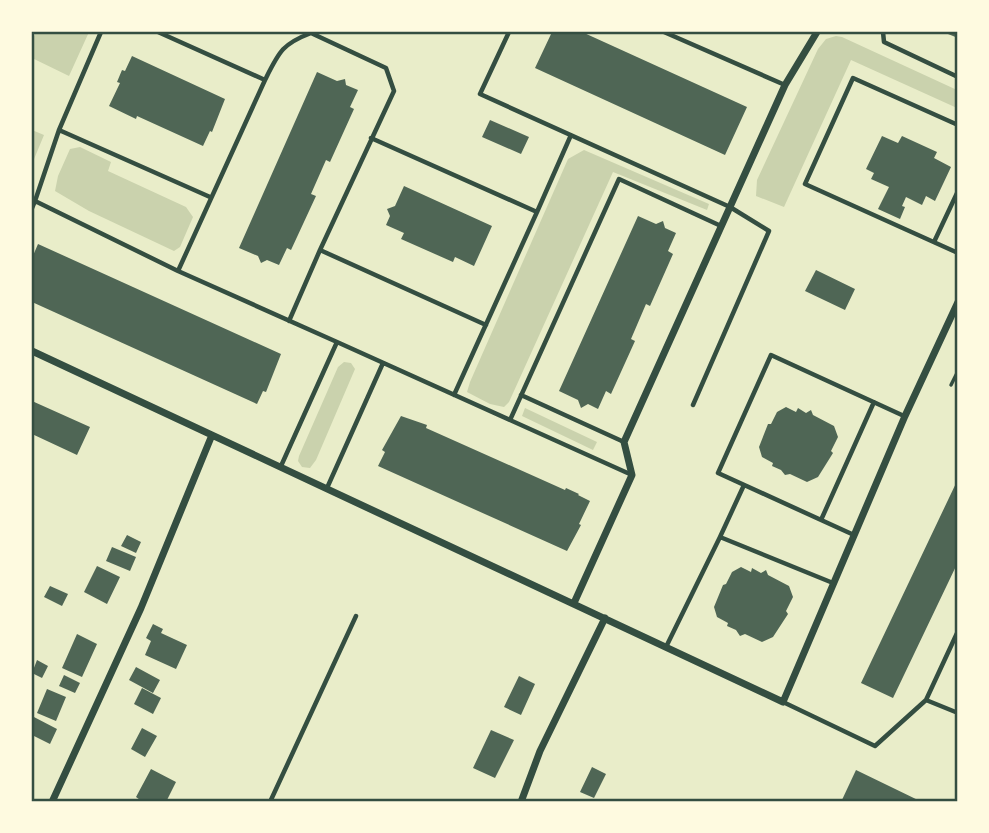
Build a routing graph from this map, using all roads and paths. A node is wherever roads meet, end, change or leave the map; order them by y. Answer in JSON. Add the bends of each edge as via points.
{"nodes":[{"id":1,"x":101,"y":32,"type":"edge"},
{"id":2,"x":158,"y":32,"type":"edge"},
{"id":3,"x":509,"y":32,"type":"edge"},
{"id":4,"x":664,"y":32,"type":"edge"},
{"id":5,"x":817,"y":32,"type":"edge"},
{"id":6,"x":883,"y":32,"type":"edge"},
{"id":7,"x":957,"y":77,"type":"edge"},
{"id":8,"x":265,"y":79,"type":"junction"},
{"id":9,"x":785,"y":85,"type":"junction"},
{"id":10,"x":957,"y":125,"type":"edge"},
{"id":11,"x":59,"y":130,"type":"junction"},
{"id":12,"x":571,"y":135,"type":"junction"},
{"id":13,"x":371,"y":138,"type":"junction"},
{"id":14,"x":957,"y":191,"type":"edge"},
{"id":15,"x":210,"y":197,"type":"junction"},
{"id":16,"x":35,"y":201,"type":"junction"},
{"id":17,"x":730,"y":206,"type":"junction"},
{"id":18,"x":32,"y":208,"type":"edge"},
{"id":19,"x":537,"y":212,"type":"junction"},
{"id":20,"x":722,"y":226,"type":"junction"},
{"id":21,"x":934,"y":242,"type":"junction"},
{"id":22,"x":320,"y":250,"type":"junction"},
{"id":23,"x":957,"y":253,"type":"edge"},
{"id":24,"x":178,"y":271,"type":"junction"},
{"id":25,"x":957,"y":302,"type":"edge"},
{"id":26,"x":289,"y":321,"type":"junction"},
{"id":27,"x":486,"y":325,"type":"junction"},
{"id":28,"x":337,"y":342,"type":"junction"},
{"id":29,"x":32,"y":351,"type":"edge"},
{"id":30,"x":383,"y":363,"type":"junction"},
{"id":31,"x":957,"y":371,"type":"edge"},
{"id":32,"x":951,"y":385,"type":"dead end"},
{"id":33,"x":454,"y":395,"type":"junction"},
{"id":34,"x":521,"y":396,"type":"junction"},
{"id":35,"x":874,"y":402,"type":"junction"},
{"id":36,"x":693,"y":405,"type":"dead end"},
{"id":37,"x":905,"y":416,"type":"junction"},
{"id":38,"x":510,"y":420,"type":"junction"},
{"id":39,"x":212,"y":435,"type":"junction"},
{"id":40,"x":624,"y":442,"type":"junction"},
{"id":41,"x":281,"y":466,"type":"junction"},
{"id":42,"x":632,"y":475,"type":"junction"},
{"id":43,"x":744,"y":485,"type":"junction"},
{"id":44,"x":327,"y":488,"type":"junction"},
{"id":45,"x":821,"y":520,"type":"junction"},
{"id":46,"x":855,"y":535,"type":"junction"},
{"id":47,"x":720,"y":537,"type":"junction"},
{"id":48,"x":834,"y":584,"type":"junction"},
{"id":49,"x":573,"y":603,"type":"junction"},
{"id":50,"x":356,"y":615,"type":"dead end"},
{"id":51,"x":605,"y":618,"type":"junction"},
{"id":52,"x":957,"y":631,"type":"edge"},
{"id":53,"x":666,"y":647,"type":"junction"},
{"id":54,"x":926,"y":700,"type":"junction"},
{"id":55,"x":783,"y":702,"type":"junction"},
{"id":56,"x":957,"y":713,"type":"edge"},
{"id":57,"x":52,"y":802,"type":"edge"},
{"id":58,"x":270,"y":802,"type":"edge"},
{"id":59,"x":521,"y":802,"type":"edge"}],
"edges":[{"from":1,"to":11,"type":"lane"},
{"from":2,"to":8,"type":"lane"},
{"from":3,"to":12,"type":"lane","via":[[480,94]]},
{"from":4,"to":9,"type":"lane"},
{"from":5,"to":9,"type":"street"},
{"from":6,"to":7,"type":"lane","via":[[884,42]]},
{"from":8,"to":13,"type":"lane","via":[[290,41],[311,33],[386,68],[394,92]]},
{"from":8,"to":15,"type":"lane"},
{"from":9,"to":17,"type":"street"},
{"from":10,"to":21,"type":"lane","via":[[853,78],[805,184]]},
{"from":11,"to":15,"type":"lane"},
{"from":11,"to":16,"type":"lane"},
{"from":12,"to":17,"type":"lane"},
{"from":12,"to":19,"type":"lane"},
{"from":13,"to":19,"type":"lane"},
{"from":13,"to":22,"type":"lane"},
{"from":14,"to":21,"type":"lane"},
{"from":15,"to":24,"type":"lane"},
{"from":16,"to":18,"type":"lane"},
{"from":16,"to":24,"type":"lane"},
{"from":17,"to":20,"type":"street"},
{"from":17,"to":36,"type":"lane","via":[[769,231]]},
{"from":19,"to":27,"type":"lane"},
{"from":20,"to":34,"type":"lane","via":[[619,179]]},
{"from":20,"to":40,"type":"street"},
{"from":21,"to":23,"type":"lane"},
{"from":22,"to":26,"type":"lane"},
{"from":22,"to":27,"type":"lane"},
{"from":24,"to":26,"type":"lane"},
{"from":25,"to":37,"type":"street"},
{"from":26,"to":28,"type":"lane"},
{"from":27,"to":33,"type":"lane"},
{"from":28,"to":30,"type":"lane"},
{"from":28,"to":41,"type":"lane"},
{"from":29,"to":39,"type":"street"},
{"from":30,"to":33,"type":"lane"},
{"from":30,"to":44,"type":"lane"},
{"from":31,"to":32,"type":"path"},
{"from":33,"to":38,"type":"lane"},
{"from":34,"to":38,"type":"lane"},
{"from":34,"to":40,"type":"lane"},
{"from":35,"to":37,"type":"lane"},
{"from":35,"to":43,"type":"lane","via":[[771,355],[718,473]]},
{"from":35,"to":45,"type":"lane"},
{"from":37,"to":46,"type":"street"},
{"from":38,"to":42,"type":"lane"},
{"from":39,"to":41,"type":"street"},
{"from":39,"to":57,"type":"street","via":[[141,608]]},
{"from":40,"to":42,"type":"street"},
{"from":41,"to":44,"type":"street"},
{"from":42,"to":49,"type":"street"},
{"from":43,"to":45,"type":"lane"},
{"from":43,"to":47,"type":"lane"},
{"from":44,"to":49,"type":"street"},
{"from":45,"to":46,"type":"lane"},
{"from":46,"to":48,"type":"street"},
{"from":47,"to":48,"type":"lane"},
{"from":47,"to":53,"type":"lane"},
{"from":48,"to":55,"type":"street"},
{"from":49,"to":51,"type":"street"},
{"from":50,"to":58,"type":"lane"},
{"from":51,"to":53,"type":"street"},
{"from":51,"to":59,"type":"street","via":[[540,751]]},
{"from":52,"to":54,"type":"lane"},
{"from":53,"to":55,"type":"street"},
{"from":54,"to":55,"type":"lane","via":[[875,746]]},
{"from":54,"to":56,"type":"lane"}]}
